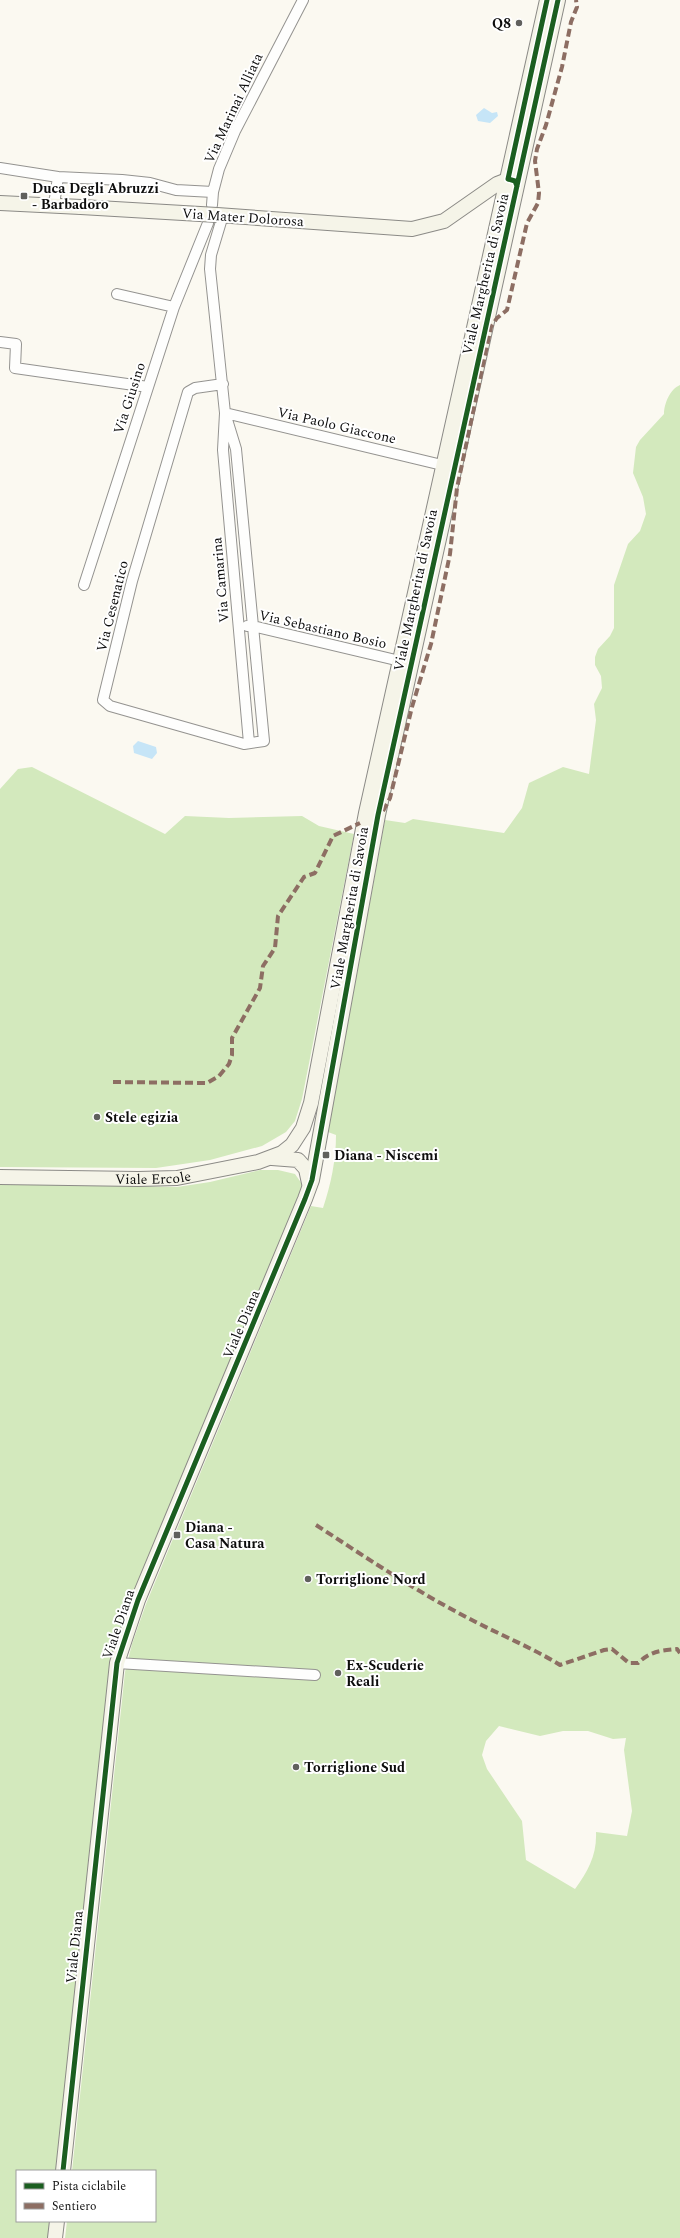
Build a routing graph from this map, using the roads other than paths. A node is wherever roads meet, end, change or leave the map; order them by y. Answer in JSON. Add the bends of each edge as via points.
{"nodes":[{"id":1,"x":303,"y":0,"type":"edge"},
{"id":2,"x":547,"y":0,"type":"edge"},
{"id":3,"x":558,"y":0,"type":"edge"},
{"id":4,"x":0,"y":168,"type":"edge"},
{"id":5,"x":58,"y":177,"type":"junction"},
{"id":6,"x":513,"y":182,"type":"junction"},
{"id":7,"x":213,"y":192,"type":"junction"},
{"id":8,"x":0,"y":202,"type":"edge"},
{"id":9,"x":54,"y":205,"type":"junction"},
{"id":10,"x":215,"y":214,"type":"junction"},
{"id":11,"x":117,"y":294,"type":"dead end"},
{"id":12,"x":174,"y":307,"type":"junction"},
{"id":13,"x":0,"y":342,"type":"edge"},
{"id":14,"x":223,"y":384,"type":"junction"},
{"id":15,"x":148,"y":387,"type":"junction"},
{"id":16,"x":226,"y":414,"type":"junction"},
{"id":17,"x":442,"y":465,"type":"junction"},
{"id":18,"x":84,"y":584,"type":"dead end"},
{"id":19,"x":253,"y":626,"type":"junction"},
{"id":20,"x":239,"y":627,"type":"junction"},
{"id":21,"x":400,"y":661,"type":"junction"},
{"id":22,"x":264,"y":741,"type":"joint"},
{"id":23,"x":249,"y":743,"type":"junction"},
{"id":24,"x":297,"y":1139,"type":"joint"},
{"id":25,"x":268,"y":1159,"type":"junction"},
{"id":26,"x":0,"y":1177,"type":"edge"},
{"id":27,"x":309,"y":1188,"type":"junction"},
{"id":28,"x":117,"y":1663,"type":"junction"},
{"id":29,"x":315,"y":1675,"type":"dead end"},
{"id":30,"x":63,"y":2170,"type":"edge"},
{"id":31,"x":57,"y":2222,"type":"edge"},
{"id":32,"x":56,"y":2238,"type":"edge"}],
"edges":[{"from":1,"to":7,"type":"street","name":"Via Marinai Alliata","via":[[235,130],[219,169]]},
{"from":2,"to":6,"type":"street","name":"Viale Margherita di Savoia"},
{"from":3,"to":6,"type":"street","name":"Via Mater Dolorosa","via":[[520,171]]},
{"from":4,"to":5,"type":"street"},
{"from":5,"to":7,"type":"street","via":[[122,180],[150,183],[176,190]]},
{"from":5,"to":9,"type":"street"},
{"from":6,"to":10,"type":"street","name":"Via Mater Dolorosa","via":[[477,198],[444,221],[412,229]]},
{"from":6,"to":17,"type":"street","name":"Viale Margherita di Savoia"},
{"from":6,"to":27,"type":"street","name":"Viale Margherita di Savoia","via":[[378,815]]},
{"from":7,"to":10,"type":"street","name":"Via Giusino"},
{"from":8,"to":9,"type":"street","name":"Via Mater Dolorosa"},
{"from":9,"to":10,"type":"street","name":"Via Mater Dolorosa","bridge":true},
{"from":10,"to":12,"type":"street","name":"Via Giusino"},
{"from":10,"to":14,"type":"street","name":"Via Camarina","via":[[210,269]]},
{"from":11,"to":12,"type":"street"},
{"from":12,"to":15,"type":"street","name":"Via Giusino"},
{"from":13,"to":15,"type":"street","via":[[16,344],[14,368]]},
{"from":14,"to":16,"type":"street","name":"Via Camarina"},
{"from":14,"to":23,"type":"street","name":"Via Cesenatico","via":[[196,388],[188,392],[132,581],[103,700],[110,706],[240,744]]},
{"from":15,"to":18,"type":"street","name":"Via Giusino"},
{"from":16,"to":17,"type":"street","name":"Via Paolo Giaccone"},
{"from":16,"to":19,"type":"street","name":"Via Camarina","via":[[236,449]]},
{"from":16,"to":20,"type":"street","name":"Via Camarina","via":[[223,450]]},
{"from":17,"to":21,"type":"street","name":"Viale Margherita di Savoia"},
{"from":19,"to":20,"type":"street","name":"Via Sebastiano Bosio"},
{"from":19,"to":21,"type":"street","name":"Via Sebastiano Bosio"},
{"from":19,"to":22,"type":"street","name":"Via Camarina"},
{"from":20,"to":23,"type":"street","name":"Via Camarina"},
{"from":21,"to":24,"type":"street","name":"Viale Margherita di Savoia","via":[[364,823],[311,1103]]},
{"from":22,"to":23,"type":"street","name":"Via Cesenatico"},
{"from":24,"to":25,"type":"street","name":"Viale Ercole","via":[[282,1153]]},
{"from":25,"to":26,"type":"street","name":"Viale Ercole","via":[[177,1178],[138,1180]]},
{"from":25,"to":27,"type":"street","via":[[298,1160],[309,1175]]},
{"from":27,"to":28,"type":"street","name":"Viale Diana","via":[[138,1600]]},
{"from":28,"to":29,"type":"street"},
{"from":28,"to":30,"type":"street","name":"Viale Diana"},
{"from":31,"to":32,"type":"street"}]}
